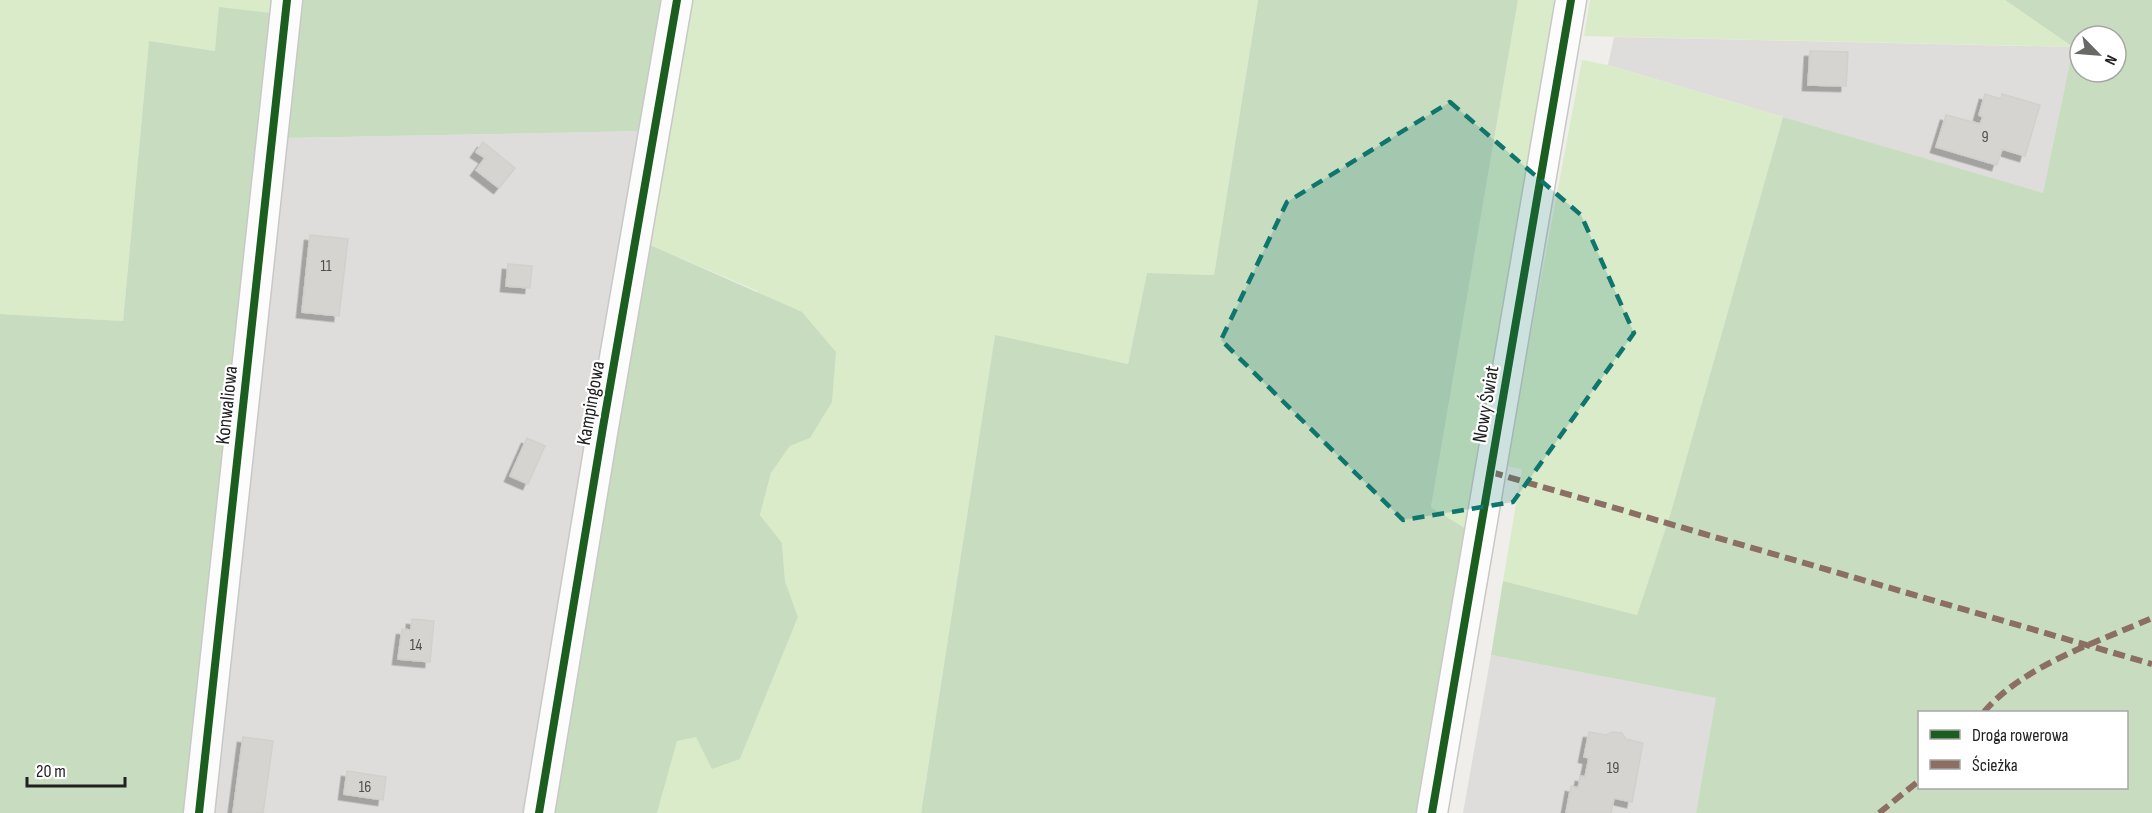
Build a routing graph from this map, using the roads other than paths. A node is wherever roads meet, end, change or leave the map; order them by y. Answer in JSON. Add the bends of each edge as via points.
{"nodes":[{"id":1,"x":287,"y":0,"type":"edge"},
{"id":2,"x":677,"y":0,"type":"edge"},
{"id":3,"x":1571,"y":0,"type":"edge"},
{"id":4,"x":199,"y":813,"type":"edge"},
{"id":5,"x":539,"y":813,"type":"edge"},
{"id":6,"x":1432,"y":813,"type":"edge"}],
"edges":[{"from":1,"to":4,"type":"street","name":"Konwaliowa"},
{"from":2,"to":5,"type":"street","name":"Kampingowa"},
{"from":3,"to":6,"type":"street","name":"Nowy Świat"}]}
